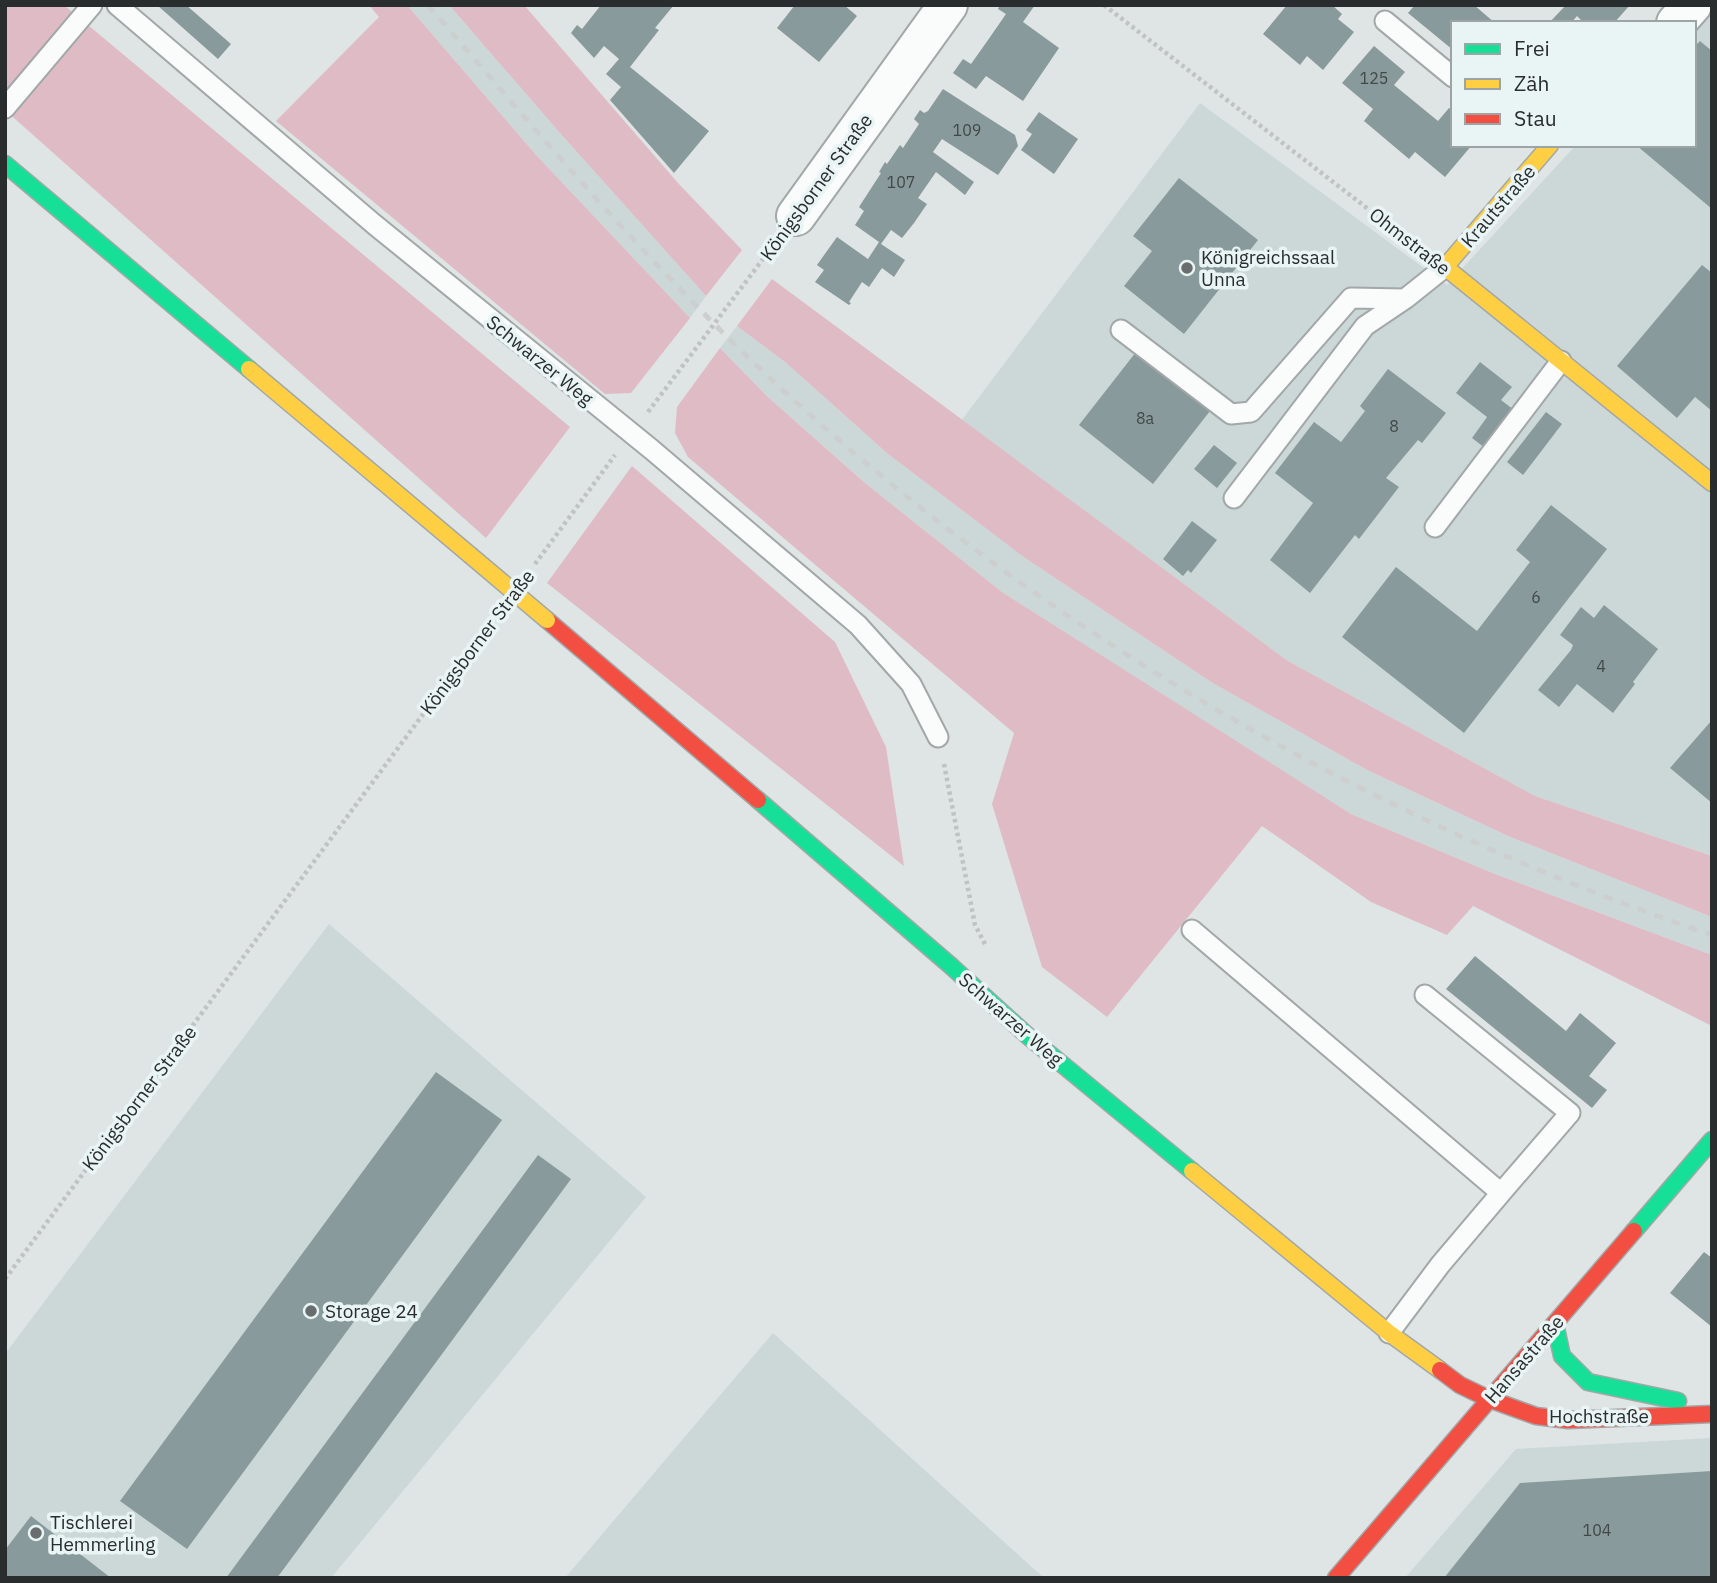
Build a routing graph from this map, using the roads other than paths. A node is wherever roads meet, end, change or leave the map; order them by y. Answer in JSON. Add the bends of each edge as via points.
{"nodes":[{"id":1,"x":92,"y":5,"type":"edge"},
{"id":2,"x":117,"y":5,"type":"edge"},
{"id":3,"x":948,"y":5,"type":"edge"},
{"id":4,"x":1385,"y":21,"type":"dead end"},
{"id":5,"x":1451,"y":74,"type":"edge"},
{"id":6,"x":5,"y":108,"type":"edge"},
{"id":7,"x":1544,"y":147,"type":"edge"},
{"id":8,"x":5,"y":164,"type":"edge"},
{"id":9,"x":796,"y":216,"type":"road end"},
{"id":10,"x":1445,"y":268,"type":"junction"},
{"id":11,"x":1405,"y":299,"type":"junction"},
{"id":12,"x":1121,"y":330,"type":"dead end"},
{"id":13,"x":1561,"y":361,"type":"junction"},
{"id":14,"x":1712,"y":483,"type":"edge"},
{"id":15,"x":1234,"y":498,"type":"dead end"},
{"id":16,"x":1434,"y":527,"type":"dead end"},
{"id":17,"x":938,"y":737,"type":"road end"},
{"id":18,"x":1192,"y":930,"type":"dead end"},
{"id":19,"x":1425,"y":995,"type":"dead end"},
{"id":20,"x":1712,"y":1140,"type":"edge"},
{"id":21,"x":1502,"y":1193,"type":"junction"},
{"id":22,"x":1555,"y":1324,"type":"junction"},
{"id":23,"x":1389,"y":1333,"type":"junction"},
{"id":24,"x":1489,"y":1399,"type":"junction"},
{"id":25,"x":1712,"y":1408,"type":"edge"},
{"id":26,"x":1712,"y":1414,"type":"edge"},
{"id":27,"x":1336,"y":1578,"type":"edge"}],
"edges":[{"from":1,"to":6,"type":"lane"},
{"from":2,"to":17,"type":"lane","name":"Schwarzer Weg","via":[[858,625],[911,684]]},
{"from":3,"to":9,"type":"street","name":"Königsborner Straße"},
{"from":4,"to":5,"type":"lane"},
{"from":7,"to":10,"type":"street","name":"Krautstraße"},
{"from":8,"to":23,"type":"street","name":"Schwarzer Weg","bridge":true,"via":[[547,620],[1029,1037]]},
{"from":10,"to":11,"type":"lane"},
{"from":10,"to":13,"type":"street","name":"Ohmstraße"},
{"from":11,"to":12,"type":"lane","via":[[1351,298],[1251,412],[1231,414]]},
{"from":11,"to":15,"type":"lane","via":[[1365,327]]},
{"from":13,"to":14,"type":"street","name":"Ohmstraße"},
{"from":13,"to":16,"type":"lane"},
{"from":18,"to":21,"type":"lane"},
{"from":19,"to":21,"type":"lane","via":[[1570,1113]]},
{"from":20,"to":22,"type":"street","name":"Hansastraße"},
{"from":21,"to":23,"type":"lane"},
{"from":22,"to":24,"type":"street","name":"Hansastraße"},
{"from":22,"to":25,"type":"street","name":"Hochstraße","via":[[1562,1356],[1588,1382]]},
{"from":23,"to":24,"type":"street","name":"Schwarzer Weg","via":[[1460,1385]]},
{"from":24,"to":26,"type":"street","name":"Hochstraße","via":[[1536,1416],[1568,1420]]},
{"from":24,"to":27,"type":"street","name":"Hansastraße"}]}
